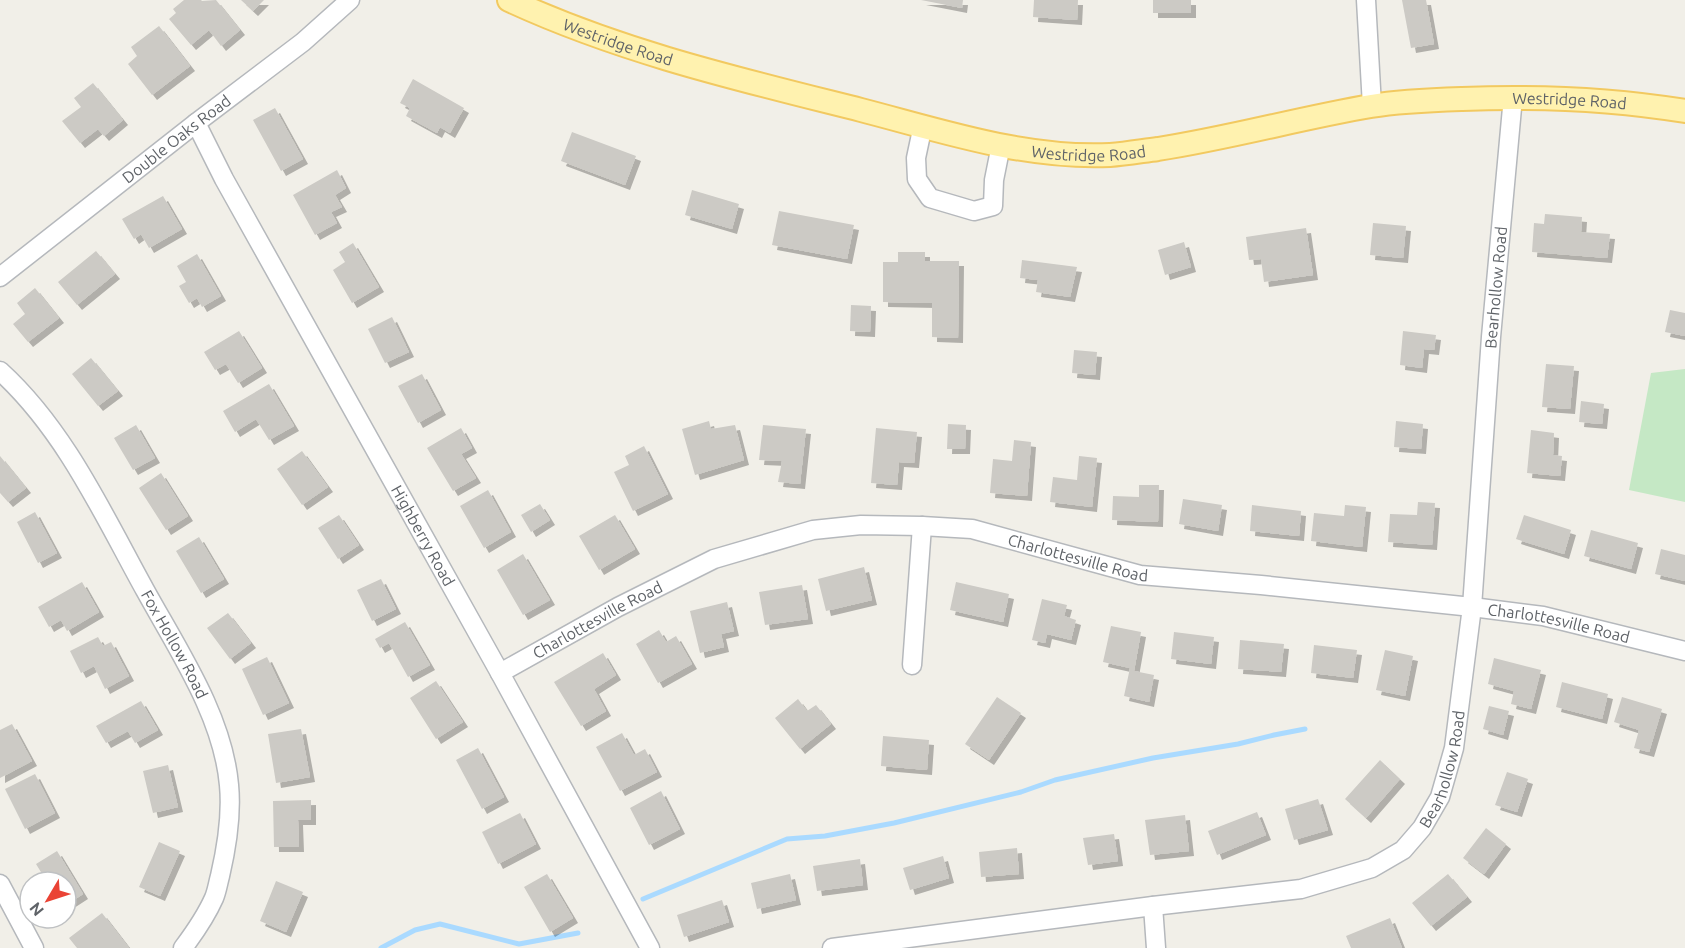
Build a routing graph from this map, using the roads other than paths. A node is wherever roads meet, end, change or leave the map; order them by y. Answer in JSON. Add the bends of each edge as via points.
{"nodes":[{"id":1,"x":350,"y":0,"type":"edge"},
{"id":2,"x":509,"y":0,"type":"edge"},
{"id":3,"x":1366,"y":0,"type":"edge"},
{"id":4,"x":1513,"y":97,"type":"junction"},
{"id":5,"x":1372,"y":106,"type":"junction"},
{"id":6,"x":1685,"y":111,"type":"edge"},
{"id":7,"x":196,"y":123,"type":"junction"},
{"id":8,"x":922,"y":125,"type":"junction"},
{"id":9,"x":1001,"y":145,"type":"junction"},
{"id":10,"x":0,"y":277,"type":"edge"},
{"id":11,"x":0,"y":371,"type":"edge"},
{"id":12,"x":922,"y":526,"type":"junction"},
{"id":13,"x":1472,"y":607,"type":"junction"},
{"id":14,"x":1685,"y":651,"type":"edge"},
{"id":15,"x":912,"y":665,"type":"dead end"},
{"id":16,"x":500,"y":673,"type":"junction"},
{"id":17,"x":0,"y":884,"type":"edge"},
{"id":18,"x":1153,"y":906,"type":"junction"},
{"id":19,"x":892,"y":944,"type":"edge"},
{"id":20,"x":34,"y":948,"type":"edge"},
{"id":21,"x":183,"y":948,"type":"edge"},
{"id":22,"x":650,"y":948,"type":"edge"},
{"id":23,"x":832,"y":948,"type":"edge"},
{"id":24,"x":1156,"y":948,"type":"edge"}],
"edges":[{"from":1,"to":7,"type":"street","name":"Double Oaks Road","via":[[303,42]]},
{"from":2,"to":8,"type":"main road","name":"Westridge Road","via":[[633,48]]},
{"from":3,"to":5,"type":"street"},
{"from":4,"to":5,"type":"main road","name":"Westridge Road"},
{"from":4,"to":6,"type":"main road","name":"Westridge Road","via":[[1563,98]]},
{"from":4,"to":13,"type":"street","name":"Bearhollow Road"},
{"from":5,"to":9,"type":"main road","name":"Westridge Road","via":[[1187,145],[1114,155],[1044,153]]},
{"from":7,"to":10,"type":"street","name":"Double Oaks Road"},
{"from":7,"to":16,"type":"street","name":"Highberry Road"},
{"from":8,"to":9,"type":"main road","name":"Westridge Road"},
{"from":8,"to":9,"type":"street","via":[[915,158],[917,179],[930,198],[974,211],[993,206]]},
{"from":11,"to":21,"type":"street","name":"Fox Hollow Road","via":[[22,391],[83,478],[194,681],[219,739],[229,783],[230,812],[223,863],[215,896]]},
{"from":12,"to":13,"type":"street","name":"Charlottesville Road","via":[[972,529],[1140,575]]},
{"from":12,"to":15,"type":"street"},
{"from":12,"to":16,"type":"street","name":"Charlottesville Road","via":[[861,525],[813,530],[714,559]]},
{"from":13,"to":14,"type":"street","name":"Charlottesville Road","via":[[1543,616]]},
{"from":13,"to":18,"type":"street","name":"Bearhollow Road","via":[[1454,748],[1440,797],[1403,850],[1372,868],[1301,889]]},
{"from":16,"to":22,"type":"street","name":"Highberry Road"},
{"from":17,"to":20,"type":"street"},
{"from":18,"to":19,"type":"street","name":"Bearhollow Road"},
{"from":18,"to":24,"type":"street"},
{"from":19,"to":23,"type":"street","name":"Bearhollow Road"}]}
